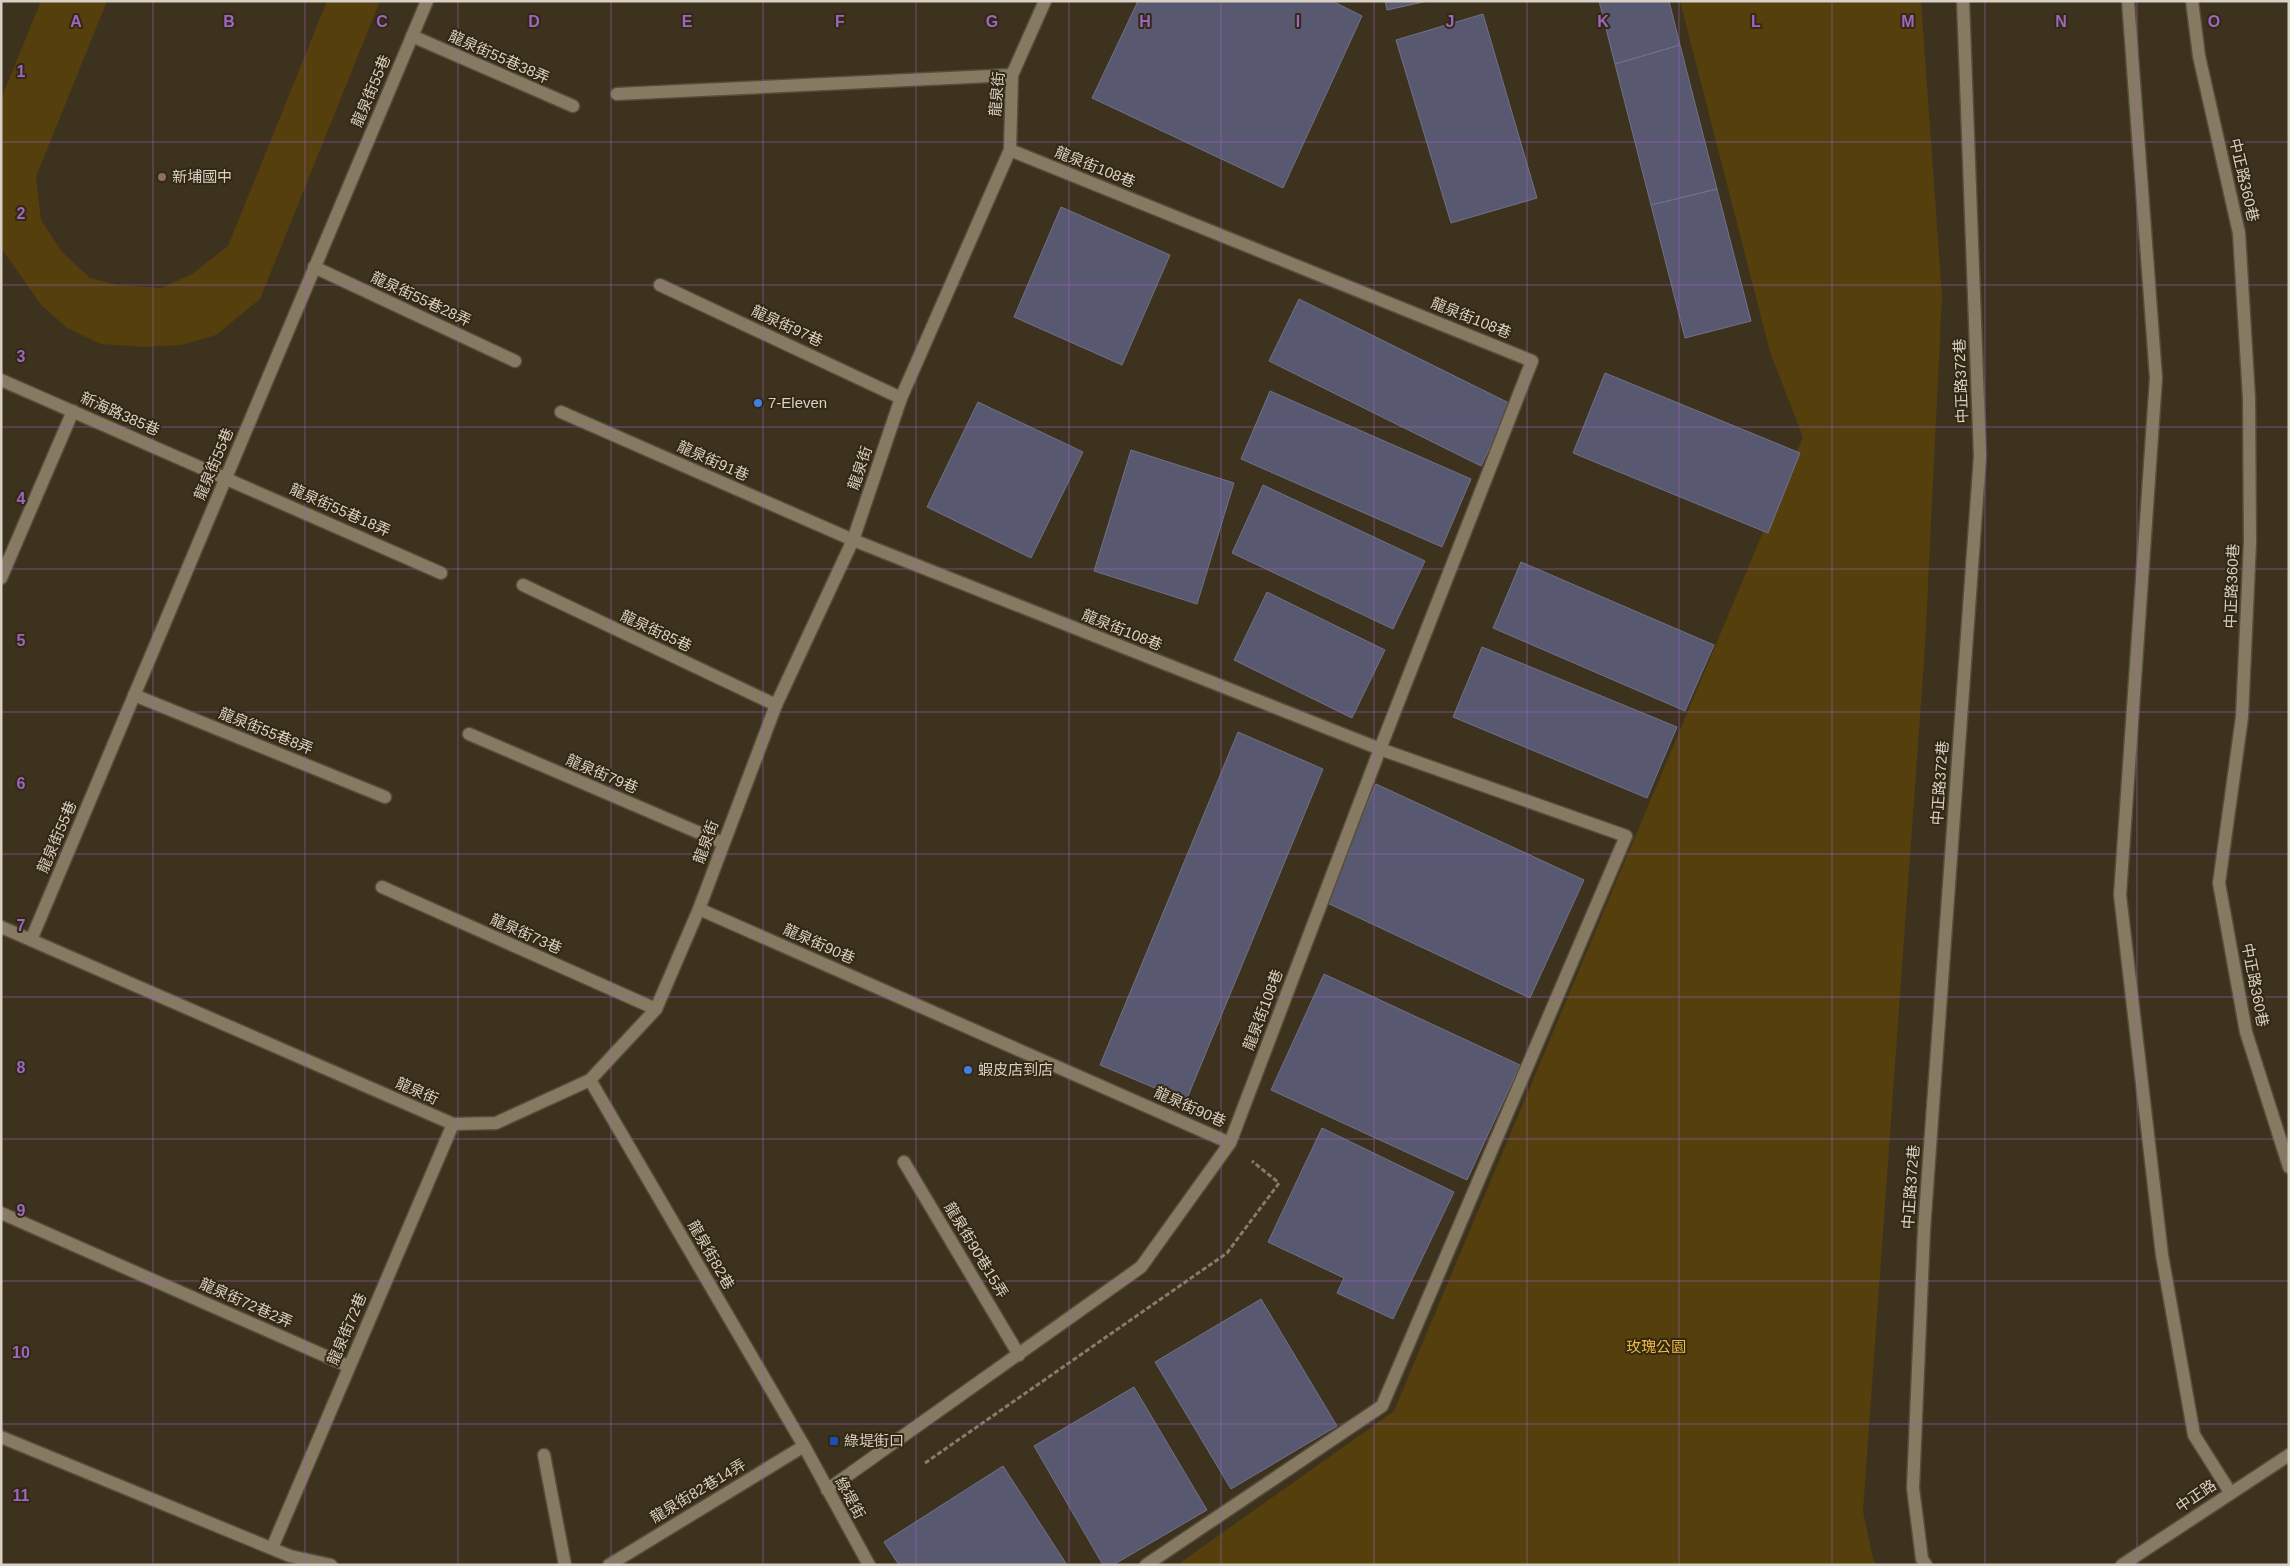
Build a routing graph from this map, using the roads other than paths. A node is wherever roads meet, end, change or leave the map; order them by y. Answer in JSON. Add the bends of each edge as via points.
{"nodes":[{"id":1,"x":427,"y":1,"type":"edge"},
{"id":2,"x":1045,"y":1,"type":"edge"},
{"id":3,"x":1963,"y":1,"type":"edge"},
{"id":4,"x":2128,"y":1,"type":"edge"},
{"id":5,"x":2192,"y":1,"type":"edge"},
{"id":6,"x":412,"y":36,"type":"junction"},
{"id":7,"x":1012,"y":75,"type":"junction"},
{"id":8,"x":617,"y":94,"type":"dead end"},
{"id":9,"x":572,"y":106,"type":"dead end"},
{"id":10,"x":1010,"y":150,"type":"junction"},
{"id":11,"x":314,"y":267,"type":"junction"},
{"id":12,"x":660,"y":284,"type":"dead end"},
{"id":13,"x":515,"y":361,"type":"dead end"},
{"id":14,"x":1,"y":380,"type":"edge"},
{"id":15,"x":901,"y":398,"type":"junction"},
{"id":16,"x":73,"y":411,"type":"junction"},
{"id":17,"x":561,"y":412,"type":"dead end"},
{"id":18,"x":226,"y":478,"type":"junction"},
{"id":19,"x":852,"y":540,"type":"junction"},
{"id":20,"x":440,"y":572,"type":"dead end"},
{"id":21,"x":1,"y":578,"type":"edge"},
{"id":22,"x":523,"y":586,"type":"dead end"},
{"id":23,"x":134,"y":695,"type":"junction"},
{"id":24,"x":776,"y":705,"type":"junction"},
{"id":25,"x":469,"y":734,"type":"dead end"},
{"id":26,"x":1380,"y":750,"type":"junction"},
{"id":27,"x":385,"y":797,"type":"dead end"},
{"id":28,"x":723,"y":843,"type":"junction"},
{"id":29,"x":382,"y":887,"type":"dead end"},
{"id":30,"x":699,"y":909,"type":"junction"},
{"id":31,"x":1,"y":927,"type":"edge"},
{"id":32,"x":31,"y":940,"type":"junction"},
{"id":33,"x":656,"y":1009,"type":"junction"},
{"id":34,"x":590,"y":1080,"type":"junction"},
{"id":35,"x":453,"y":1124,"type":"junction"},
{"id":36,"x":1230,"y":1143,"type":"junction"},
{"id":37,"x":904,"y":1162,"type":"dead end"},
{"id":38,"x":2289,"y":1167,"type":"edge"},
{"id":39,"x":1,"y":1213,"type":"edge"},
{"id":40,"x":1019,"y":1355,"type":"junction"},
{"id":41,"x":348,"y":1366,"type":"junction"},
{"id":42,"x":1,"y":1437,"type":"edge"},
{"id":43,"x":804,"y":1446,"type":"junction"},
{"id":44,"x":544,"y":1455,"type":"dead end"},
{"id":45,"x":2289,"y":1455,"type":"edge"},
{"id":46,"x":827,"y":1490,"type":"junction"},
{"id":47,"x":2230,"y":1492,"type":"junction"},
{"id":48,"x":272,"y":1548,"type":"junction"},
{"id":49,"x":289,"y":1560,"type":"edge"},
{"id":50,"x":331,"y":1565,"type":"edge"},
{"id":51,"x":565,"y":1565,"type":"edge"},
{"id":52,"x":609,"y":1565,"type":"edge"},
{"id":53,"x":869,"y":1565,"type":"edge"},
{"id":54,"x":1146,"y":1565,"type":"edge"},
{"id":55,"x":1926,"y":1565,"type":"edge"},
{"id":56,"x":2122,"y":1565,"type":"edge"}],
"edges":[{"from":1,"to":6,"type":"street","name":"龍泉街55巷"},
{"from":2,"to":7,"type":"street","name":"龍泉街"},
{"from":3,"to":55,"type":"street","name":"中正路372巷","via":[[1980,456],[1923,1240],[1913,1488],[1922,1559]]},
{"from":4,"to":47,"type":"street","via":[[2156,378],[2120,895],[2162,1254],[2194,1435]]},
{"from":5,"to":38,"type":"street","name":"中正路360巷","via":[[2199,56],[2239,233],[2249,398],[2250,542],[2242,717],[2219,884],[2246,1032]]},
{"from":6,"to":9,"type":"street","name":"龍泉街55巷38弄"},
{"from":6,"to":11,"type":"street","name":"龍泉街55巷"},
{"from":7,"to":8,"type":"street"},
{"from":7,"to":10,"type":"street","name":"龍泉街"},
{"from":10,"to":15,"type":"street","name":"龍泉街"},
{"from":10,"to":26,"type":"street","name":"龍泉街108巷","via":[[1532,361]]},
{"from":11,"to":13,"type":"street","name":"龍泉街55巷28弄"},
{"from":11,"to":18,"type":"street","name":"龍泉街55巷"},
{"from":12,"to":15,"type":"street","name":"龍泉街97巷"},
{"from":14,"to":16,"type":"street","name":"新海路385巷"},
{"from":15,"to":19,"type":"street","name":"龍泉街"},
{"from":16,"to":18,"type":"street","name":"新海路385巷"},
{"from":16,"to":21,"type":"street"},
{"from":17,"to":19,"type":"street","name":"龍泉街91巷"},
{"from":18,"to":20,"type":"street","name":"龍泉街55巷18弄"},
{"from":18,"to":23,"type":"street","name":"龍泉街55巷"},
{"from":19,"to":24,"type":"street","name":"龍泉街"},
{"from":19,"to":26,"type":"street","name":"龍泉街108巷"},
{"from":22,"to":24,"type":"street","name":"龍泉街85巷"},
{"from":23,"to":27,"type":"street","name":"龍泉街55巷8弄"},
{"from":23,"to":32,"type":"street","name":"龍泉街55巷"},
{"from":24,"to":28,"type":"street","name":"龍泉街"},
{"from":25,"to":28,"type":"street","name":"龍泉街79巷"},
{"from":26,"to":36,"type":"street","name":"龍泉街108巷"},
{"from":26,"to":54,"type":"street","name":"龍泉街108巷","via":[[1626,836],[1382,1406]]},
{"from":28,"to":30,"type":"street","name":"龍泉街"},
{"from":29,"to":33,"type":"street","name":"龍泉街73巷"},
{"from":30,"to":33,"type":"street","name":"龍泉街"},
{"from":30,"to":36,"type":"street","name":"龍泉街90巷"},
{"from":31,"to":32,"type":"street","name":"龍泉街"},
{"from":32,"to":35,"type":"street","name":"龍泉街"},
{"from":33,"to":34,"type":"street","name":"龍泉街"},
{"from":34,"to":35,"type":"street","name":"龍泉街","via":[[496,1123]]},
{"from":34,"to":43,"type":"street","name":"龍泉街82巷"},
{"from":35,"to":41,"type":"street","name":"龍泉街72巷"},
{"from":36,"to":40,"type":"street","name":"龍泉街90巷","via":[[1141,1267]]},
{"from":37,"to":40,"type":"street","name":"龍泉街90巷15弄"},
{"from":39,"to":41,"type":"street","name":"龍泉街72巷2弄"},
{"from":40,"to":46,"type":"street","name":"龍泉街90巷"},
{"from":41,"to":48,"type":"street","name":"龍泉街72巷"},
{"from":42,"to":48,"type":"street"},
{"from":43,"to":46,"type":"street","name":"綠堤街"},
{"from":43,"to":52,"type":"street","name":"龍泉街82巷14弄"},
{"from":44,"to":51,"type":"street"},
{"from":45,"to":47,"type":"street","name":"中正路"},
{"from":46,"to":53,"type":"street","name":"綠堤街"},
{"from":47,"to":56,"type":"street","name":"中正路"},
{"from":48,"to":49,"type":"street"},
{"from":49,"to":50,"type":"street"}]}
